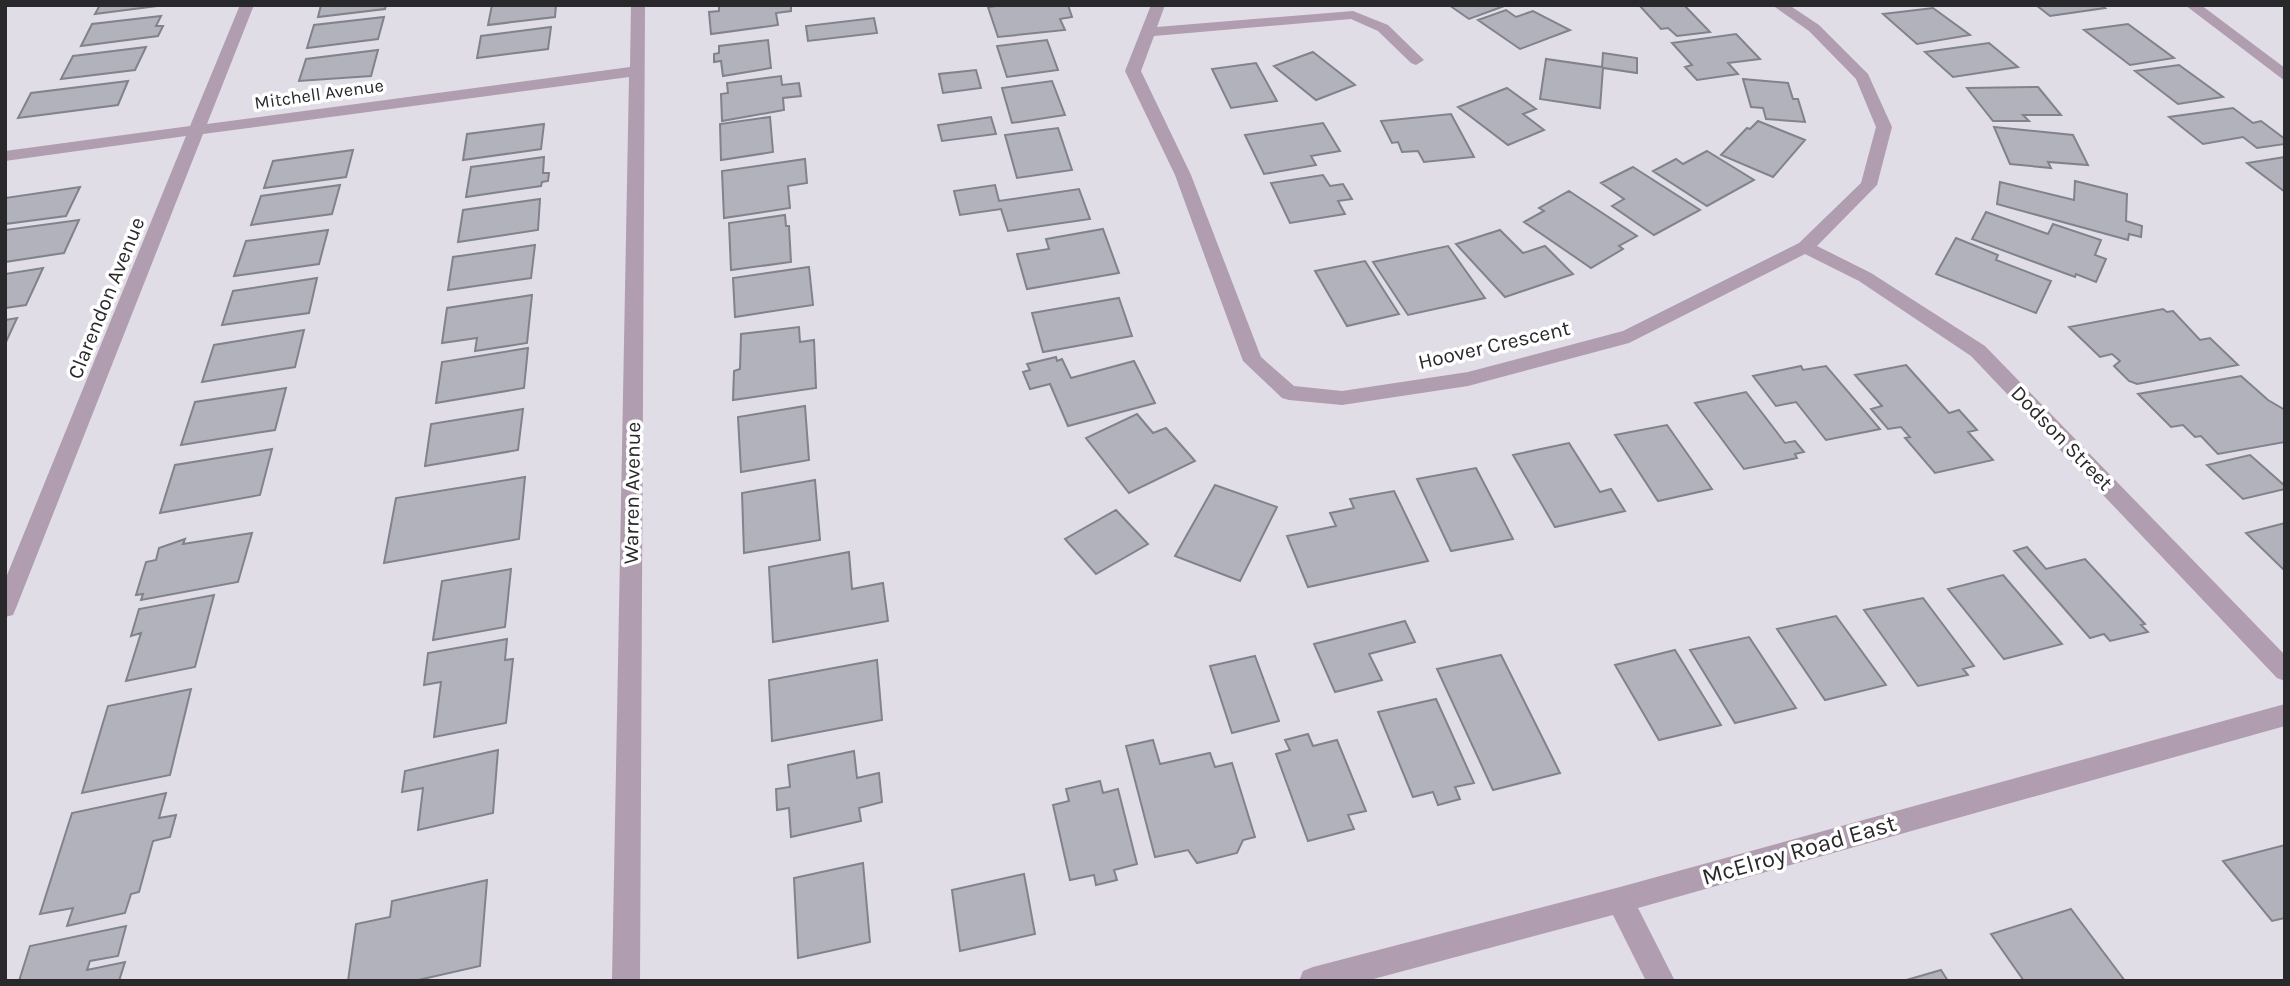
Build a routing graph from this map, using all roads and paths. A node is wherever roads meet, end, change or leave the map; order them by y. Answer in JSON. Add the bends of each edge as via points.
{"nodes":[{"id":1,"x":247,"y":5,"type":"edge"},
{"id":2,"x":638,"y":5,"type":"edge"},
{"id":3,"x":1158,"y":5,"type":"edge"},
{"id":4,"x":1779,"y":5,"type":"edge"},
{"id":5,"x":2192,"y":5,"type":"edge"},
{"id":6,"x":1147,"y":32,"type":"junction"},
{"id":7,"x":1416,"y":60,"type":"dead end"},
{"id":8,"x":637,"y":71,"type":"junction"},
{"id":9,"x":2285,"y":76,"type":"edge"},
{"id":10,"x":200,"y":129,"type":"junction"},
{"id":11,"x":5,"y":156,"type":"edge"},
{"id":12,"x":1805,"y":247,"type":"junction"},
{"id":13,"x":5,"y":608,"type":"edge"},
{"id":14,"x":2285,"y":671,"type":"edge"},
{"id":15,"x":2285,"y":715,"type":"edge"},
{"id":16,"x":1620,"y":900,"type":"junction"},
{"id":17,"x":626,"y":981,"type":"edge"},
{"id":18,"x":1312,"y":981,"type":"edge"},
{"id":19,"x":1661,"y":981,"type":"edge"}],
"edges":[{"from":1,"to":10,"type":"street","name":"Clarendon Avenue"},
{"from":2,"to":8,"type":"street","name":"Warren Avenue"},
{"from":3,"to":6,"type":"street","name":"Hoover Crescent"},
{"from":4,"to":12,"type":"street","name":"Hoover Crescent","via":[[1814,29],[1863,77],[1884,127],[1869,185]]},
{"from":5,"to":9,"type":"street"},
{"from":6,"to":7,"type":"street","via":[[1353,15],[1383,28]]},
{"from":6,"to":12,"type":"street","name":"Hoover Crescent","via":[[1133,71],[1183,175],[1253,360],[1289,393],[1342,398],[1468,379],[1629,336]]},
{"from":8,"to":10,"type":"street","name":"Mitchell Avenue"},
{"from":8,"to":17,"type":"street","name":"Warren Avenue"},
{"from":10,"to":11,"type":"street","name":"Mitchell Avenue"},
{"from":10,"to":13,"type":"street","name":"Clarendon Avenue"},
{"from":12,"to":14,"type":"street","name":"Dodson Street","via":[[1865,277],[1978,351]]},
{"from":15,"to":16,"type":"street","name":"McElroy Road East"},
{"from":16,"to":18,"type":"street","name":"McElroy Road East"},
{"from":16,"to":19,"type":"street"}]}
